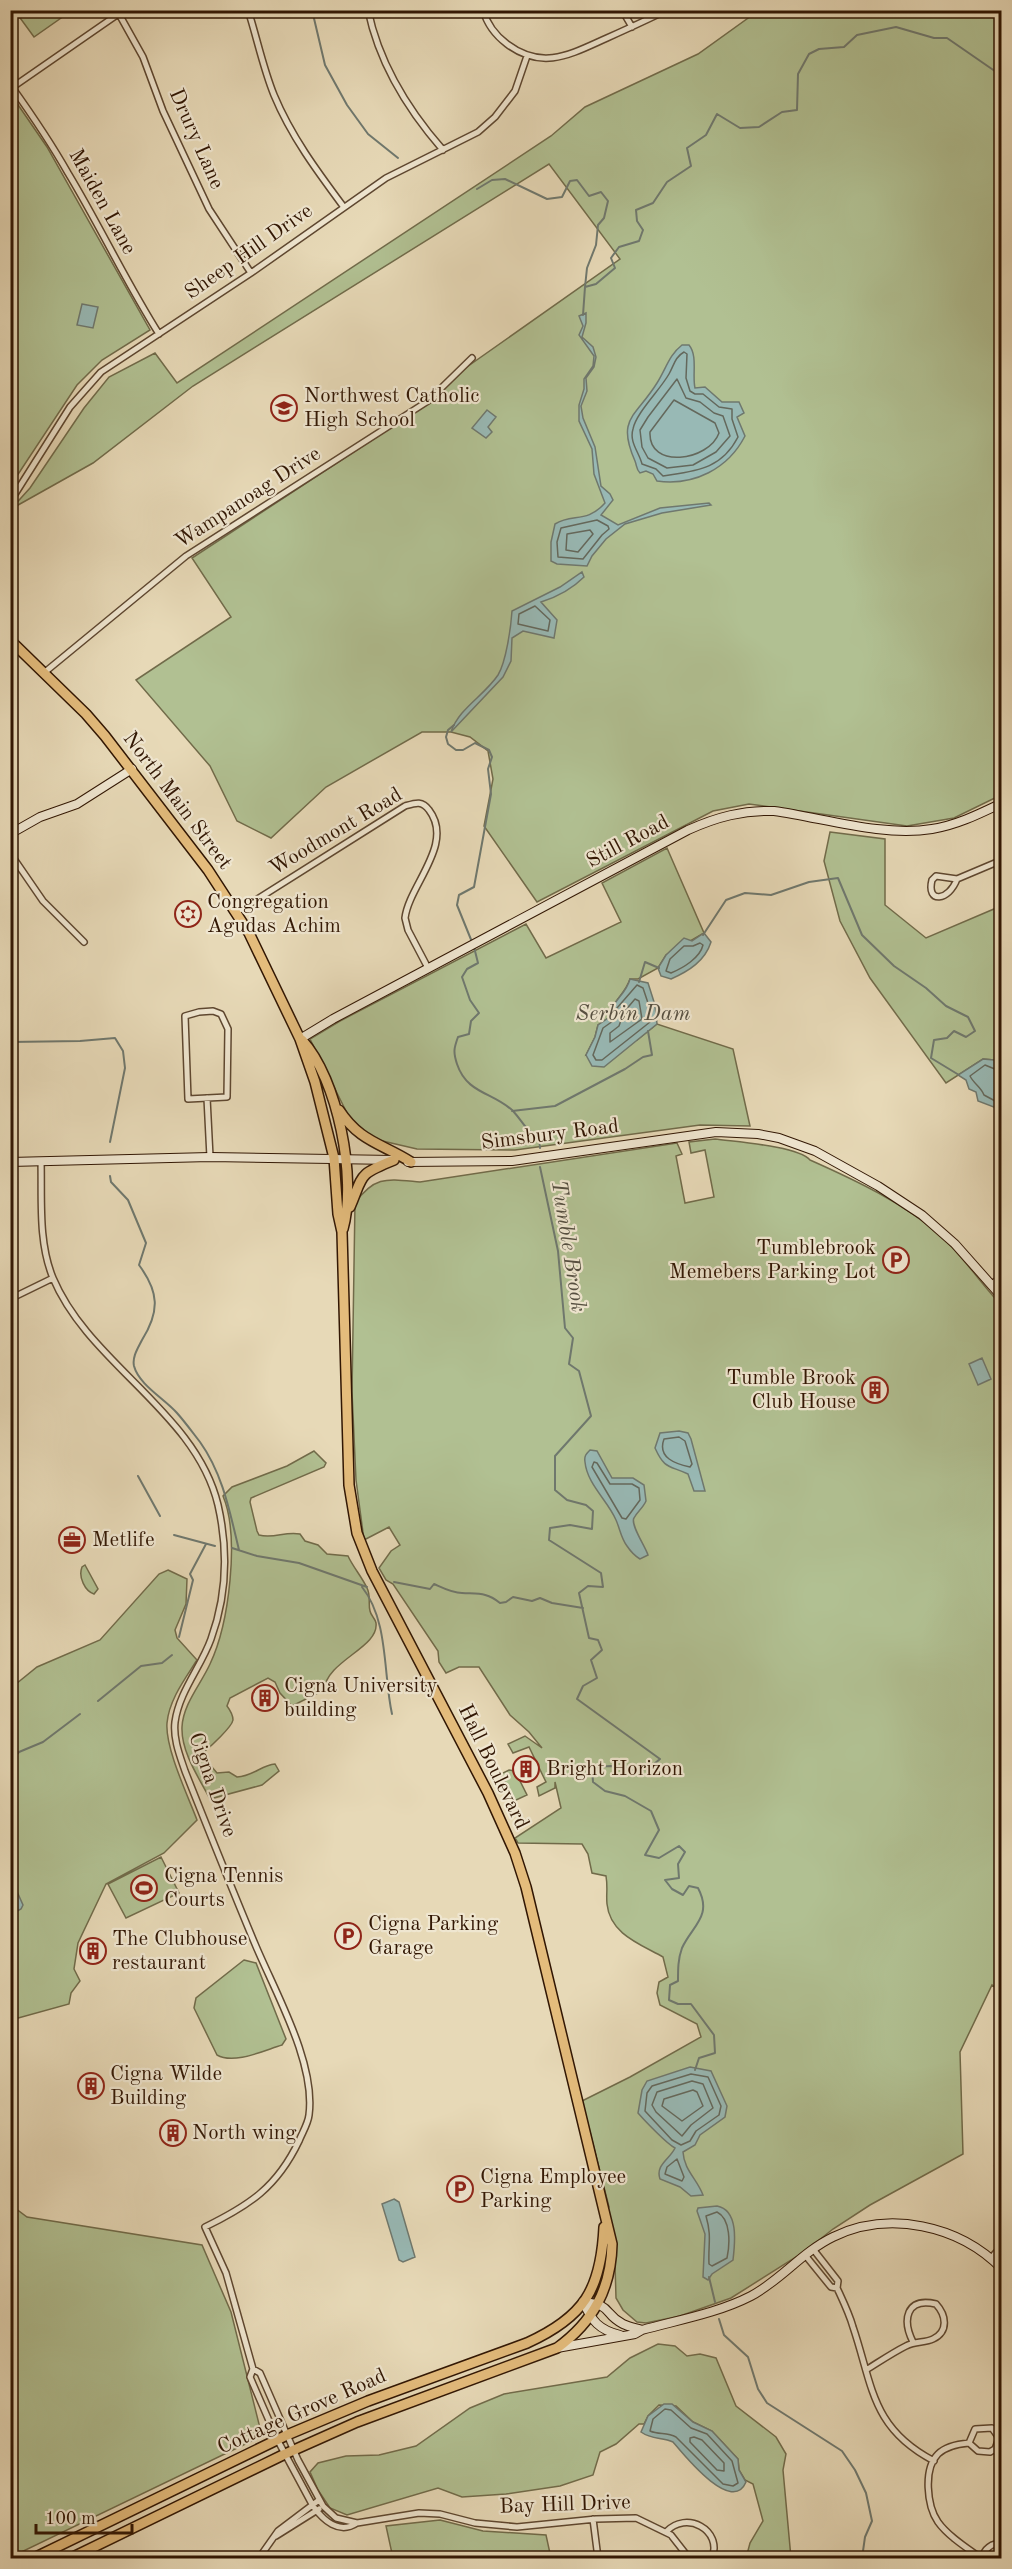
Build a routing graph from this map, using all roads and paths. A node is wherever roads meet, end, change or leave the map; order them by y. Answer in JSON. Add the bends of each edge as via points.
{"nodes":[{"id":1,"x":248,"y":10,"type":"edge"},
{"id":2,"x":368,"y":10,"type":"edge"},
{"id":3,"x":483,"y":10,"type":"edge"},
{"id":4,"x":622,"y":10,"type":"edge"},
{"id":5,"x":667,"y":10,"type":"edge"},
{"id":6,"x":121,"y":12,"type":"edge"},
{"id":7,"x":632,"y":27,"type":"junction"},
{"id":8,"x":527,"y":56,"type":"junction"},
{"id":9,"x":11,"y":88,"type":"edge"},
{"id":10,"x":444,"y":150,"type":"junction"},
{"id":11,"x":343,"y":206,"type":"junction"},
{"id":12,"x":251,"y":273,"type":"junction"},
{"id":13,"x":159,"y":334,"type":"junction"},
{"id":14,"x":472,"y":358,"type":"dead end"},
{"id":15,"x":10,"y":502,"type":"edge"},
{"id":16,"x":10,"y":640,"type":"edge"},
{"id":17,"x":45,"y":672,"type":"junction"},
{"id":18,"x":132,"y":769,"type":"junction"},
{"id":19,"x":1002,"y":803,"type":"edge"},
{"id":20,"x":10,"y":834,"type":"edge"},
{"id":21,"x":10,"y":853,"type":"edge"},
{"id":22,"x":1002,"y":860,"type":"edge"},
{"id":23,"x":957,"y":879,"type":"junction"},
{"id":24,"x":237,"y":912,"type":"junction"},
{"id":25,"x":84,"y":942,"type":"dead end"},
{"id":26,"x":428,"y":968,"type":"junction"},
{"id":27,"x":300,"y":1039,"type":"junction"},
{"id":28,"x":207,"y":1098,"type":"junction"},
{"id":29,"x":336,"y":1107,"type":"junction"},
{"id":30,"x":210,"y":1156,"type":"junction"},
{"id":31,"x":334,"y":1158,"type":"junction"},
{"id":32,"x":345,"y":1158,"type":"junction"},
{"id":33,"x":394,"y":1160,"type":"junction"},
{"id":34,"x":41,"y":1161,"type":"junction"},
{"id":35,"x":10,"y":1162,"type":"edge"},
{"id":36,"x":411,"y":1162,"type":"junction"},
{"id":37,"x":348,"y":1212,"type":"junction"},
{"id":38,"x":342,"y":1232,"type":"junction"},
{"id":39,"x":1002,"y":1277,"type":"edge"},
{"id":40,"x":53,"y":1278,"type":"junction"},
{"id":41,"x":991,"y":1284,"type":"junction"},
{"id":42,"x":1002,"y":1297,"type":"edge"},
{"id":43,"x":10,"y":1299,"type":"edge"},
{"id":44,"x":998,"y":2166,"type":"dead end"},
{"id":45,"x":1002,"y":2173,"type":"edge"},
{"id":46,"x":604,"y":2219,"type":"junction"},
{"id":47,"x":1002,"y":2246,"type":"edge"},
{"id":48,"x":813,"y":2249,"type":"junction"},
{"id":49,"x":805,"y":2255,"type":"junction"},
{"id":50,"x":992,"y":2259,"type":"junction"},
{"id":51,"x":1002,"y":2269,"type":"edge"},
{"id":52,"x":837,"y":2288,"type":"junction"},
{"id":53,"x":583,"y":2302,"type":"junction"},
{"id":54,"x":594,"y":2310,"type":"junction"},
{"id":55,"x":642,"y":2330,"type":"junction"},
{"id":56,"x":625,"y":2336,"type":"junction"},
{"id":57,"x":913,"y":2343,"type":"junction"},
{"id":58,"x":557,"y":2348,"type":"junction"},
{"id":59,"x":253,"y":2369,"type":"junction"},
{"id":60,"x":866,"y":2370,"type":"junction"},
{"id":61,"x":969,"y":2443,"type":"junction"},
{"id":62,"x":285,"y":2444,"type":"junction"},
{"id":63,"x":934,"y":2461,"type":"junction"},
{"id":64,"x":319,"y":2500,"type":"junction"},
{"id":65,"x":312,"y":2504,"type":"junction"},
{"id":66,"x":323,"y":2506,"type":"junction"},
{"id":67,"x":316,"y":2510,"type":"junction"},
{"id":68,"x":593,"y":2519,"type":"junction"},
{"id":69,"x":357,"y":2523,"type":"junction"},
{"id":70,"x":666,"y":2532,"type":"junction"},
{"id":71,"x":274,"y":2536,"type":"junction"},
{"id":72,"x":70,"y":2541,"type":"junction"},
{"id":73,"x":1002,"y":2542,"type":"edge"},
{"id":74,"x":34,"y":2559,"type":"edge"},
{"id":75,"x":71,"y":2559,"type":"edge"},
{"id":76,"x":259,"y":2559,"type":"edge"},
{"id":77,"x":598,"y":2559,"type":"edge"},
{"id":78,"x":688,"y":2559,"type":"edge"},
{"id":79,"x":712,"y":2559,"type":"edge"},
{"id":80,"x":982,"y":2559,"type":"edge"}],
"edges":[{"from":1,"to":11,"type":"street","via":[[273,94],[305,155]]},
{"from":2,"to":10,"type":"street","via":[[390,74],[426,130]]},
{"from":3,"to":8,"type":"street","via":[[499,38]]},
{"from":4,"to":7,"type":"street"},
{"from":5,"to":7,"type":"street"},
{"from":6,"to":9,"type":"street"},
{"from":6,"to":12,"type":"street","name":"Drury Lane","via":[[209,208]]},
{"from":7,"to":8,"type":"street","via":[[559,57]]},
{"from":8,"to":10,"type":"street","name":"Sheep Hill Drive","via":[[515,91],[495,117],[471,137]]},
{"from":9,"to":13,"type":"street","name":"Maiden Lane","via":[[31,112],[69,174]]},
{"from":10,"to":11,"type":"street","name":"Sheep Hill Drive","via":[[386,178]]},
{"from":11,"to":12,"type":"street","name":"Sheep Hill Drive"},
{"from":12,"to":13,"type":"street","name":"Sheep Hill Drive"},
{"from":13,"to":15,"type":"street","name":"Sheep Hill Drive","via":[[114,362],[85,388]]},
{"from":14,"to":17,"type":"street","name":"Wampanoag Drive","via":[[428,401],[186,556]]},
{"from":16,"to":17,"type":"main road","name":"North Main Street"},
{"from":17,"to":18,"type":"main road","name":"North Main Street","via":[[87,714]]},
{"from":18,"to":20,"type":"street","via":[[77,804],[40,817]]},
{"from":18,"to":24,"type":"main road","name":"North Main Street"},
{"from":19,"to":26,"type":"street","name":"Still Road","via":[[949,826],[914,831],[774,811],[726,815],[688,830]]},
{"from":21,"to":25,"type":"street","via":[[43,901]]},
{"from":22,"to":23,"type":"street"},
{"from":23,"to":23,"type":"street","via":[[936,876],[931,891],[935,896],[948,894]]},
{"from":24,"to":26,"type":"street","name":"Woodmont Road","via":[[405,806],[421,803],[432,813],[434,851],[405,918]]},
{"from":24,"to":27,"type":"main road","name":"North Main Street"},
{"from":26,"to":27,"type":"street","name":"Still Road"},
{"from":27,"to":29,"type":"main road","name":"North Main Street","via":[[310,1050]]},
{"from":27,"to":31,"type":"main road","name":"North Main Street"},
{"from":28,"to":28,"type":"street","via":[[227,1097],[228,1029],[221,1014],[213,1011],[185,1016],[188,1099]]},
{"from":28,"to":30,"type":"street"},
{"from":29,"to":32,"type":"main road","name":"North Main Street"},
{"from":29,"to":36,"type":"main road","via":[[362,1137]]},
{"from":30,"to":31,"type":"street","name":"Simsbury Road"},
{"from":30,"to":34,"type":"street","name":"Simsbury Road"},
{"from":31,"to":32,"type":"street","name":"Simsbury Road"},
{"from":31,"to":38,"type":"main road","name":"Hall Boulevard"},
{"from":32,"to":33,"type":"street","name":"Simsbury Road"},
{"from":32,"to":37,"type":"main road","name":"Hall Boulevard"},
{"from":33,"to":36,"type":"street","name":"Simsbury Road"},
{"from":33,"to":37,"type":"main road","via":[[363,1176]]},
{"from":34,"to":35,"type":"street","name":"Simsbury Road"},
{"from":34,"to":40,"type":"street","name":"Cigna Drive","via":[[42,1232]]},
{"from":36,"to":41,"type":"street","name":"Simsbury Road","via":[[512,1161],[716,1132],[779,1138],[815,1151],[922,1215]]},
{"from":37,"to":38,"type":"main road","name":"Hall Boulevard"},
{"from":38,"to":46,"type":"main road","name":"Hall Boulevard","via":[[349,1477],[357,1533],[372,1571],[488,1793],[515,1853]]},
{"from":39,"to":41,"type":"street"},
{"from":40,"to":43,"type":"street"},
{"from":40,"to":59,"type":"street","name":"Cigna Drive","via":[[78,1324],[175,1427],[196,1456],[210,1484],[221,1521],[224,1589],[211,1641],[179,1707],[175,1724],[177,1746],[292,2030],[308,2080],[309,2116],[280,2174],[242,2209],[205,2228],[226,2273]]},
{"from":41,"to":42,"type":"street","name":"Simsbury Road"},
{"from":44,"to":45,"type":"street"},
{"from":46,"to":53,"type":"main road","name":"Hall Boulevard","via":[[601,2259]]},
{"from":46,"to":54,"type":"main road","name":"Hall Boulevard","via":[[612,2244],[612,2261]]},
{"from":47,"to":50,"type":"street"},
{"from":48,"to":49,"type":"street"},
{"from":48,"to":50,"type":"street","via":[[860,2228],[909,2224],[931,2227],[965,2240]]},
{"from":48,"to":52,"type":"street","via":[[838,2282]]},
{"from":49,"to":52,"type":"street","via":[[831,2287]]},
{"from":49,"to":55,"type":"street","via":[[769,2284],[734,2304]]},
{"from":50,"to":51,"type":"street"},
{"from":52,"to":60,"type":"street"},
{"from":53,"to":54,"type":"street"},
{"from":53,"to":54,"type":"street"},
{"from":53,"to":62,"type":"main road","name":"Cottage Grove Road","via":[[572,2317],[543,2335],[368,2401]]},
{"from":54,"to":55,"type":"street","via":[[606,2307],[622,2324]]},
{"from":54,"to":56,"type":"street","via":[[593,2322],[606,2331]]},
{"from":54,"to":58,"type":"main road","name":"Cottage Grove Road","via":[[583,2326]]},
{"from":55,"to":56,"type":"street"},
{"from":56,"to":58,"type":"street"},
{"from":57,"to":57,"type":"street","via":[[941,2333],[945,2316],[936,2304],[920,2303],[908,2314]]},
{"from":57,"to":60,"type":"street"},
{"from":58,"to":62,"type":"main road","name":"Cottage Grove Road","via":[[357,2422]]},
{"from":59,"to":62,"type":"street","name":"Cigna Drive","via":[[260,2373]]},
{"from":59,"to":62,"type":"street","name":"Cigna Drive","via":[[250,2377]]},
{"from":60,"to":63,"type":"street","via":[[877,2408],[888,2426]]},
{"from":61,"to":61,"type":"street","via":[[980,2427],[992,2428],[999,2438],[990,2452],[978,2451]]},
{"from":61,"to":63,"type":"street","via":[[946,2449]]},
{"from":62,"to":64,"type":"street"},
{"from":62,"to":65,"type":"street","name":"Bay Hill Drive"},
{"from":62,"to":72,"type":"main road","name":"Cottage Grove Road"},
{"from":62,"to":75,"type":"main road","name":"Cottage Grove Road"},
{"from":63,"to":80,"type":"street","via":[[928,2493],[934,2515],[951,2536]]},
{"from":64,"to":65,"type":"street"},
{"from":64,"to":66,"type":"street"},
{"from":65,"to":67,"type":"street","name":"Bay Hill Drive"},
{"from":65,"to":71,"type":"street"},
{"from":66,"to":67,"type":"street"},
{"from":66,"to":69,"type":"street","via":[[336,2518]]},
{"from":67,"to":69,"type":"street","name":"Bay Hill Drive","via":[[335,2526],[351,2527]]},
{"from":67,"to":71,"type":"street"},
{"from":68,"to":69,"type":"street","name":"Bay Hill Drive","via":[[517,2527],[419,2513]]},
{"from":68,"to":70,"type":"street","name":"Bay Hill Drive","via":[[636,2518]]},
{"from":68,"to":77,"type":"street"},
{"from":70,"to":78,"type":"street","name":"Bay Hill Drive"},
{"from":70,"to":79,"type":"street","via":[[687,2522],[701,2526],[713,2540]]},
{"from":71,"to":76,"type":"street"},
{"from":72,"to":74,"type":"main road","name":"Cottage Grove Road"},
{"from":72,"to":75,"type":"main road"},
{"from":73,"to":80,"type":"street","via":[[988,2547]]}]}
